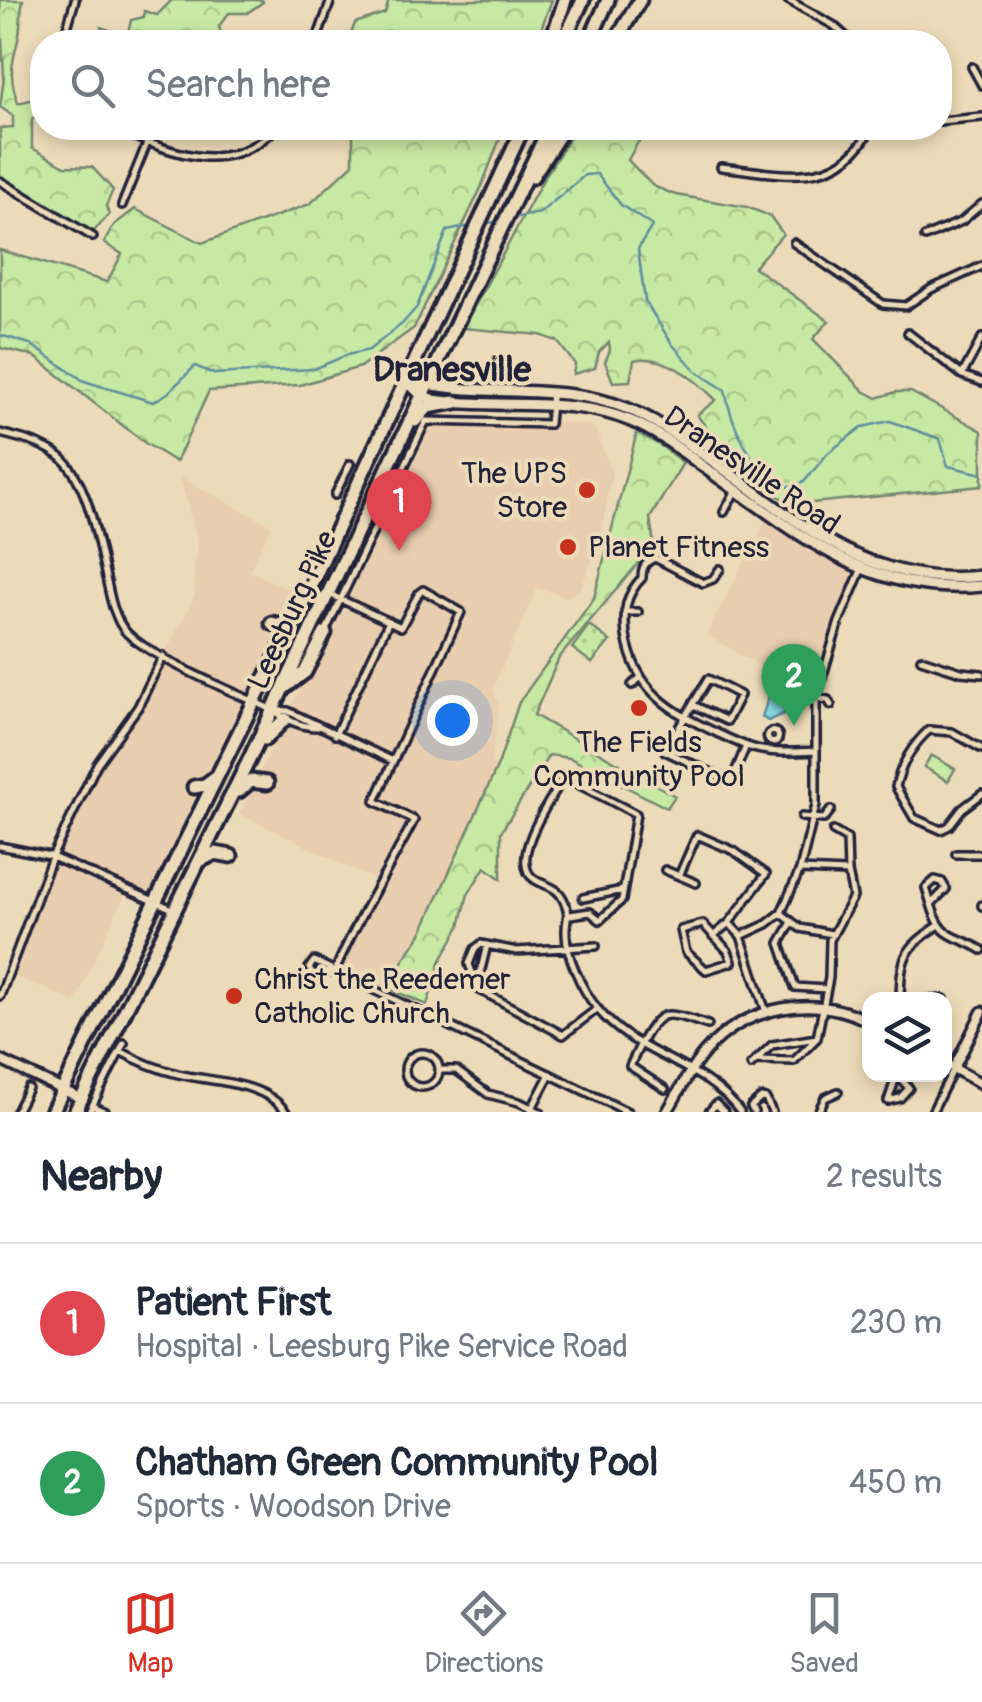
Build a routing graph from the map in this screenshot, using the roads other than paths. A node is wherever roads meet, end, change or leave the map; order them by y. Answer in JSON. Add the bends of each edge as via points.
{"nodes":[{"id":1,"x":76,"y":0,"type":"edge"},
{"id":2,"x":331,"y":0,"type":"edge"},
{"id":3,"x":565,"y":0,"type":"edge"},
{"id":4,"x":583,"y":0,"type":"edge"},
{"id":5,"x":608,"y":0,"type":"edge"},
{"id":6,"x":641,"y":0,"type":"edge"},
{"id":7,"x":788,"y":0,"type":"edge"},
{"id":8,"x":67,"y":30,"type":"edge"},
{"id":9,"x":320,"y":30,"type":"edge"},
{"id":10,"x":555,"y":30,"type":"edge"},
{"id":11,"x":568,"y":30,"type":"edge"},
{"id":12,"x":594,"y":30,"type":"edge"},
{"id":13,"x":622,"y":30,"type":"edge"},
{"id":14,"x":838,"y":30,"type":"edge"},
{"id":15,"x":972,"y":67,"type":"dead end"},
{"id":16,"x":982,"y":85,"type":"edge"},
{"id":17,"x":982,"y":117,"type":"edge"},
{"id":18,"x":952,"y":120,"type":"edge"},
{"id":19,"x":143,"y":140,"type":"edge"},
{"id":20,"x":261,"y":140,"type":"edge"},
{"id":21,"x":516,"y":140,"type":"edge"},
{"id":22,"x":543,"y":140,"type":"edge"},
{"id":23,"x":556,"y":140,"type":"edge"},
{"id":24,"x":863,"y":140,"type":"edge"},
{"id":25,"x":148,"y":142,"type":"junction"},
{"id":26,"x":721,"y":167,"type":"dead end"},
{"id":27,"x":0,"y":182,"type":"edge"},
{"id":28,"x":122,"y":204,"type":"dead end"},
{"id":29,"x":982,"y":204,"type":"edge"},
{"id":30,"x":511,"y":210,"type":"junction"},
{"id":31,"x":93,"y":237,"type":"dead end"},
{"id":32,"x":925,"y":237,"type":"dead end"},
{"id":33,"x":794,"y":243,"type":"dead end"},
{"id":34,"x":982,"y":266,"type":"edge"},
{"id":35,"x":908,"y":333,"type":"dead end"},
{"id":36,"x":982,"y":338,"type":"edge"},
{"id":37,"x":962,"y":375,"type":"junction"},
{"id":38,"x":406,"y":379,"type":"junction"},
{"id":39,"x":982,"y":382,"type":"edge"},
{"id":40,"x":424,"y":390,"type":"junction"},
{"id":41,"x":552,"y":392,"type":"junction"},
{"id":42,"x":456,"y":402,"type":"junction"},
{"id":43,"x":552,"y":405,"type":"junction"},
{"id":44,"x":0,"y":433,"type":"edge"},
{"id":45,"x":396,"y":450,"type":"junction"},
{"id":46,"x":350,"y":464,"type":"dead end"},
{"id":47,"x":395,"y":466,"type":"junction"},
{"id":48,"x":345,"y":474,"type":"junction"},
{"id":49,"x":359,"y":480,"type":"junction"},
{"id":50,"x":737,"y":490,"type":"junction"},
{"id":51,"x":335,"y":495,"type":"dead end"},
{"id":52,"x":724,"y":512,"type":"dead end"},
{"id":53,"x":352,"y":543,"type":"junction"},
{"id":54,"x":863,"y":566,"type":"junction"},
{"id":55,"x":720,"y":569,"type":"dead end"},
{"id":56,"x":982,"y":576,"type":"edge"},
{"id":57,"x":982,"y":586,"type":"edge"},
{"id":58,"x":335,"y":596,"type":"junction"},
{"id":59,"x":625,"y":612,"type":"junction"},
{"id":60,"x":638,"y":612,"type":"dead end"},
{"id":61,"x":297,"y":615,"type":"junction"},
{"id":62,"x":389,"y":621,"type":"junction"},
{"id":63,"x":272,"y":623,"type":"dead end"},
{"id":64,"x":325,"y":633,"type":"joint"},
{"id":65,"x":163,"y":656,"type":"junction"},
{"id":66,"x":922,"y":659,"type":"dead end"},
{"id":67,"x":982,"y":674,"type":"edge"},
{"id":68,"x":641,"y":677,"type":"junction"},
{"id":69,"x":632,"y":685,"type":"dead end"},
{"id":70,"x":283,"y":689,"type":"junction"},
{"id":71,"x":816,"y":698,"type":"junction"},
{"id":72,"x":255,"y":702,"type":"junction"},
{"id":73,"x":693,"y":705,"type":"junction"},
{"id":74,"x":831,"y":705,"type":"dead end"},
{"id":75,"x":273,"y":710,"type":"junction"},
{"id":76,"x":685,"y":718,"type":"junction"},
{"id":77,"x":285,"y":719,"type":"junction"},
{"id":78,"x":318,"y":727,"type":"junction"},
{"id":79,"x":335,"y":735,"type":"junction"},
{"id":80,"x":772,"y":743,"type":"dead end"},
{"id":81,"x":746,"y":746,"type":"junction"},
{"id":82,"x":982,"y":749,"type":"edge"},
{"id":83,"x":816,"y":751,"type":"junction"},
{"id":84,"x":772,"y":752,"type":"junction"},
{"id":85,"x":250,"y":758,"type":"junction"},
{"id":86,"x":393,"y":761,"type":"junction"},
{"id":87,"x":267,"y":783,"type":"dead end"},
{"id":88,"x":980,"y":799,"type":"edge"},
{"id":89,"x":229,"y":802,"type":"junction"},
{"id":90,"x":831,"y":810,"type":"dead end"},
{"id":91,"x":802,"y":816,"type":"dead end"},
{"id":92,"x":814,"y":819,"type":"junction"},
{"id":93,"x":216,"y":828,"type":"junction"},
{"id":94,"x":833,"y":831,"type":"dead end"},
{"id":95,"x":0,"y":846,"type":"edge"},
{"id":96,"x":956,"y":854,"type":"dead end"},
{"id":97,"x":982,"y":854,"type":"edge"},
{"id":98,"x":52,"y":857,"type":"junction"},
{"id":99,"x":199,"y":863,"type":"junction"},
{"id":100,"x":665,"y":870,"type":"dead end"},
{"id":101,"x":800,"y":870,"type":"junction"},
{"id":102,"x":848,"y":872,"type":"junction"},
{"id":103,"x":679,"y":876,"type":"junction"},
{"id":104,"x":696,"y":883,"type":"dead end"},
{"id":105,"x":623,"y":890,"type":"junction"},
{"id":106,"x":157,"y":901,"type":"junction"},
{"id":107,"x":931,"y":904,"type":"junction"},
{"id":108,"x":176,"y":910,"type":"junction"},
{"id":109,"x":583,"y":911,"type":"junction"},
{"id":110,"x":781,"y":914,"type":"junction"},
{"id":111,"x":570,"y":915,"type":"junction"},
{"id":112,"x":792,"y":922,"type":"junction"},
{"id":113,"x":729,"y":923,"type":"junction"},
{"id":114,"x":938,"y":926,"type":"junction"},
{"id":115,"x":832,"y":934,"type":"junction"},
{"id":116,"x":713,"y":936,"type":"junction"},
{"id":117,"x":740,"y":936,"type":"junction"},
{"id":118,"x":487,"y":946,"type":"junction"},
{"id":119,"x":596,"y":946,"type":"dead end"},
{"id":120,"x":569,"y":949,"type":"junction"},
{"id":121,"x":982,"y":950,"type":"edge"},
{"id":122,"x":335,"y":972,"type":"junction"},
{"id":123,"x":476,"y":987,"type":"junction"},
{"id":124,"x":827,"y":989,"type":"junction"},
{"id":125,"x":900,"y":992,"type":"edge"},
{"id":126,"x":0,"y":996,"type":"edge"},
{"id":127,"x":824,"y":1007,"type":"junction"},
{"id":128,"x":597,"y":1008,"type":"junction"},
{"id":129,"x":766,"y":1012,"type":"junction"},
{"id":130,"x":982,"y":1012,"type":"edge"},
{"id":131,"x":862,"y":1019,"type":"edge"},
{"id":132,"x":708,"y":1025,"type":"dead end"},
{"id":133,"x":817,"y":1038,"type":"junction"},
{"id":134,"x":124,"y":1043,"type":"dead end"},
{"id":135,"x":642,"y":1043,"type":"junction"},
{"id":136,"x":120,"y":1051,"type":"junction"},
{"id":137,"x":0,"y":1060,"type":"edge"},
{"id":138,"x":954,"y":1068,"type":"junction"},
{"id":139,"x":440,"y":1070,"type":"junction"},
{"id":140,"x":691,"y":1071,"type":"junction"},
{"id":141,"x":550,"y":1074,"type":"junction"},
{"id":142,"x":982,"y":1084,"type":"edge"},
{"id":143,"x":28,"y":1088,"type":"dead end"},
{"id":144,"x":664,"y":1089,"type":"dead end"},
{"id":145,"x":63,"y":1090,"type":"junction"},
{"id":146,"x":838,"y":1092,"type":"dead end"},
{"id":147,"x":888,"y":1101,"type":"junction"},
{"id":148,"x":88,"y":1106,"type":"edge"},
{"id":149,"x":752,"y":1109,"type":"edge"},
{"id":150,"x":531,"y":1110,"type":"edge"},
{"id":151,"x":740,"y":1110,"type":"edge"},
{"id":152,"x":16,"y":1112,"type":"edge"},
{"id":153,"x":52,"y":1112,"type":"edge"},
{"id":154,"x":75,"y":1112,"type":"edge"},
{"id":155,"x":106,"y":1112,"type":"edge"},
{"id":156,"x":286,"y":1112,"type":"edge"},
{"id":157,"x":540,"y":1112,"type":"edge"},
{"id":158,"x":628,"y":1112,"type":"edge"},
{"id":159,"x":668,"y":1112,"type":"edge"},
{"id":160,"x":709,"y":1112,"type":"edge"},
{"id":161,"x":727,"y":1112,"type":"edge"},
{"id":162,"x":772,"y":1112,"type":"edge"},
{"id":163,"x":818,"y":1112,"type":"edge"},
{"id":164,"x":884,"y":1112,"type":"edge"},
{"id":165,"x":932,"y":1112,"type":"edge"}],
"edges":[{"from":1,"to":8,"type":"street"},
{"from":2,"to":9,"type":"street"},
{"from":3,"to":10,"type":"highway"},
{"from":4,"to":11,"type":"highway"},
{"from":5,"to":12,"type":"highway"},
{"from":6,"to":13,"type":"highway"},
{"from":7,"to":14,"type":"street"},
{"from":15,"to":16,"type":"street"},
{"from":17,"to":18,"type":"street"},
{"from":19,"to":25,"type":"street"},
{"from":20,"to":25,"type":"street","via":[[221,157],[184,155]]},
{"from":21,"to":38,"type":"highway","name":"Leesburg Pike"},
{"from":22,"to":30,"type":"highway","name":"Leesburg Pike"},
{"from":23,"to":30,"type":"highway"},
{"from":24,"to":26,"type":"street","via":[[822,172]]},
{"from":25,"to":28,"type":"street"},
{"from":27,"to":31,"type":"street"},
{"from":29,"to":32,"type":"street"},
{"from":30,"to":40,"type":"highway","name":"Leesburg Pike"},
{"from":33,"to":34,"type":"street","via":[[893,307],[910,305]]},
{"from":35,"to":37,"type":"street"},
{"from":36,"to":37,"type":"street"},
{"from":37,"to":39,"type":"street"},
{"from":38,"to":40,"type":"main road","name":"Dranesville Road"},
{"from":38,"to":49,"type":"highway","name":"Leesburg Pike"},
{"from":38,"to":53,"type":"highway","via":[[413,396]]},
{"from":40,"to":41,"type":"main road","name":"Dranesville Road"},
{"from":40,"to":42,"type":"main road","name":"Dranesville Road"},
{"from":40,"to":45,"type":"highway","name":"Leesburg Pike"},
{"from":41,"to":43,"type":"street"},
{"from":41,"to":54,"type":"main road","name":"Dranesville Road","via":[[641,414]]},
{"from":42,"to":43,"type":"main road","name":"Dranesville Road"},
{"from":42,"to":45,"type":"highway","via":[[424,409]]},
{"from":43,"to":47,"type":"street","via":[[549,424],[426,421]]},
{"from":43,"to":50,"type":"main road","name":"Dranesville Road","via":[[633,422]]},
{"from":44,"to":65,"type":"street","via":[[48,449],[69,466],[120,624]]},
{"from":45,"to":47,"type":"highway","name":"Leesburg Pike"},
{"from":46,"to":48,"type":"street"},
{"from":47,"to":53,"type":"highway","name":"Leesburg Pike"},
{"from":47,"to":58,"type":"street"},
{"from":48,"to":49,"type":"street"},
{"from":48,"to":51,"type":"street"},
{"from":49,"to":61,"type":"highway","name":"Leesburg Pike"},
{"from":50,"to":52,"type":"street"},
{"from":50,"to":54,"type":"main road","name":"Dranesville Road","via":[[818,546]]},
{"from":53,"to":58,"type":"highway","name":"Leesburg Pike"},
{"from":54,"to":56,"type":"main road","name":"Dranesville Road","via":[[927,577]]},
{"from":54,"to":57,"type":"main road","name":"Dranesville Road","via":[[930,587]]},
{"from":54,"to":71,"type":"street"},
{"from":55,"to":59,"type":"street","via":[[703,583],[655,558],[630,590]]},
{"from":58,"to":62,"type":"street"},
{"from":58,"to":64,"type":"street"},
{"from":58,"to":70,"type":"highway","name":"Leesburg Pike"},
{"from":59,"to":60,"type":"street"},
{"from":59,"to":68,"type":"street"},
{"from":61,"to":63,"type":"highway"},
{"from":61,"to":72,"type":"highway","name":"Leesburg Pike"},
{"from":62,"to":79,"type":"street"},
{"from":62,"to":86,"type":"street","via":[[402,628],[423,590],[461,612]]},
{"from":64,"to":70,"type":"highway","via":[[306,672]]},
{"from":65,"to":72,"type":"street"},
{"from":65,"to":98,"type":"street","via":[[138,707],[103,754]]},
{"from":66,"to":67,"type":"street"},
{"from":68,"to":69,"type":"street"},
{"from":68,"to":76,"type":"street"},
{"from":70,"to":75,"type":"highway","name":"Leesburg Pike"},
{"from":71,"to":74,"type":"street"},
{"from":71,"to":83,"type":"street"},
{"from":72,"to":75,"type":"street"},
{"from":72,"to":106,"type":"highway","name":"Leesburg Pike"},
{"from":73,"to":73,"type":"street","via":[[708,679],[740,695],[727,722]]},
{"from":73,"to":76,"type":"street"},
{"from":75,"to":77,"type":"street"},
{"from":75,"to":78,"type":"street"},
{"from":75,"to":85,"type":"highway","name":"Leesburg Pike"},
{"from":76,"to":81,"type":"street"},
{"from":76,"to":81,"type":"street","via":[[664,751],[731,782]]},
{"from":77,"to":78,"type":"street"},
{"from":77,"to":85,"type":"highway"},
{"from":78,"to":79,"type":"street"},
{"from":79,"to":86,"type":"street"},
{"from":80,"to":84,"type":"street"},
{"from":81,"to":84,"type":"street"},
{"from":82,"to":88,"type":"street","via":[[952,732],[929,730],[896,787],[914,818],[935,829],[950,826]]},
{"from":83,"to":84,"type":"street"},
{"from":83,"to":92,"type":"street"},
{"from":85,"to":89,"type":"highway","name":"Leesburg Pike"},
{"from":86,"to":122,"type":"street","via":[[374,801],[414,820]]},
{"from":87,"to":89,"type":"highway","via":[[251,780]]},
{"from":89,"to":93,"type":"highway","name":"Leesburg Pike"},
{"from":90,"to":92,"type":"street"},
{"from":91,"to":92,"type":"street"},
{"from":92,"to":101,"type":"street"},
{"from":93,"to":99,"type":"highway","name":"Leesburg Pike"},
{"from":93,"to":99,"type":"highway","via":[[231,856],[212,854]]},
{"from":94,"to":102,"type":"street","via":[[847,840]]},
{"from":95,"to":98,"type":"street"},
{"from":96,"to":97,"type":"street"},
{"from":98,"to":106,"type":"street"},
{"from":98,"to":126,"type":"street"},
{"from":99,"to":108,"type":"highway","name":"Leesburg Pike"},
{"from":100,"to":103,"type":"street"},
{"from":101,"to":102,"type":"street"},
{"from":101,"to":110,"type":"street"},
{"from":102,"to":115,"type":"street","via":[[851,905]]},
{"from":103,"to":104,"type":"street"},
{"from":103,"to":113,"type":"street","via":[[697,835],[766,874]]},
{"from":105,"to":109,"type":"street","via":[[586,898]]},
{"from":105,"to":109,"type":"street","via":[[621,902],[600,920]]},
{"from":105,"to":111,"type":"street","via":[[636,814],[564,779],[529,836],[528,871],[560,891]]},
{"from":106,"to":108,"type":"street"},
{"from":106,"to":145,"type":"highway","name":"Leesburg Pike"},
{"from":107,"to":107,"type":"street","via":[[945,893],[940,881],[926,888]]},
{"from":107,"to":114,"type":"street"},
{"from":108,"to":148,"type":"highway","name":"Leesburg Pike"},
{"from":109,"to":111,"type":"street"},
{"from":110,"to":112,"type":"street"},
{"from":110,"to":117,"type":"street"},
{"from":111,"to":120,"type":"street"},
{"from":112,"to":115,"type":"street"},
{"from":112,"to":124,"type":"street","via":[[780,942],[795,987]]},
{"from":113,"to":116,"type":"street"},
{"from":113,"to":117,"type":"street"},
{"from":114,"to":121,"type":"street"},
{"from":114,"to":125,"type":"street","via":[[906,952]]},
{"from":115,"to":124,"type":"street"},
{"from":116,"to":116,"type":"street","via":[[732,962],[706,970],[686,952],[681,930],[703,924]]},
{"from":117,"to":129,"type":"street"},
{"from":118,"to":120,"type":"street"},
{"from":118,"to":123,"type":"street"},
{"from":118,"to":123,"type":"street","via":[[478,946],[470,960]]},
{"from":119,"to":120,"type":"street"},
{"from":120,"to":128,"type":"street"},
{"from":122,"to":122,"type":"street","via":[[316,961],[309,968],[312,974]]},
{"from":122,"to":141,"type":"street"},
{"from":123,"to":128,"type":"street","via":[[563,1035]]},
{"from":124,"to":127,"type":"street"},
{"from":127,"to":129,"type":"street"},
{"from":127,"to":131,"type":"street"},
{"from":127,"to":133,"type":"street"},
{"from":128,"to":135,"type":"street"},
{"from":129,"to":140,"type":"street","via":[[719,1038]]},
{"from":130,"to":138,"type":"street"},
{"from":132,"to":135,"type":"street","via":[[667,1014]]},
{"from":133,"to":133,"type":"street","via":[[772,1046],[753,1062],[794,1061]]},
{"from":134,"to":136,"type":"street"},
{"from":135,"to":140,"type":"street"},
{"from":135,"to":144,"type":"street","via":[[630,1066]]},
{"from":136,"to":148,"type":"street"},
{"from":136,"to":156,"type":"street","via":[[175,1074],[263,1092]]},
{"from":137,"to":145,"type":"street"},
{"from":138,"to":142,"type":"street"},
{"from":138,"to":165,"type":"street"},
{"from":139,"to":139,"type":"street","via":[[424,1053],[413,1055],[405,1071],[409,1082],[425,1087]]},
{"from":139,"to":150,"type":"street","via":[[456,1070],[488,1094]]},
{"from":140,"to":151,"type":"street"},
{"from":140,"to":159,"type":"street"},
{"from":141,"to":150,"type":"street"},
{"from":141,"to":158,"type":"street"},
{"from":143,"to":152,"type":"street"},
{"from":145,"to":148,"type":"street"},
{"from":145,"to":153,"type":"highway","name":"Leesburg Pike"},
{"from":146,"to":163,"type":"street"},
{"from":147,"to":147,"type":"street","via":[[894,1080],[900,1078],[909,1088]]},
{"from":147,"to":164,"type":"street"},
{"from":148,"to":154,"type":"highway","name":"Leesburg Pike"},
{"from":148,"to":155,"type":"street"},
{"from":149,"to":151,"type":"street"},
{"from":149,"to":162,"type":"street","via":[[766,1098]]},
{"from":150,"to":157,"type":"street"},
{"from":151,"to":161,"type":"street"},
{"from":160,"to":161,"type":"street","via":[[716,1104]]}]}
